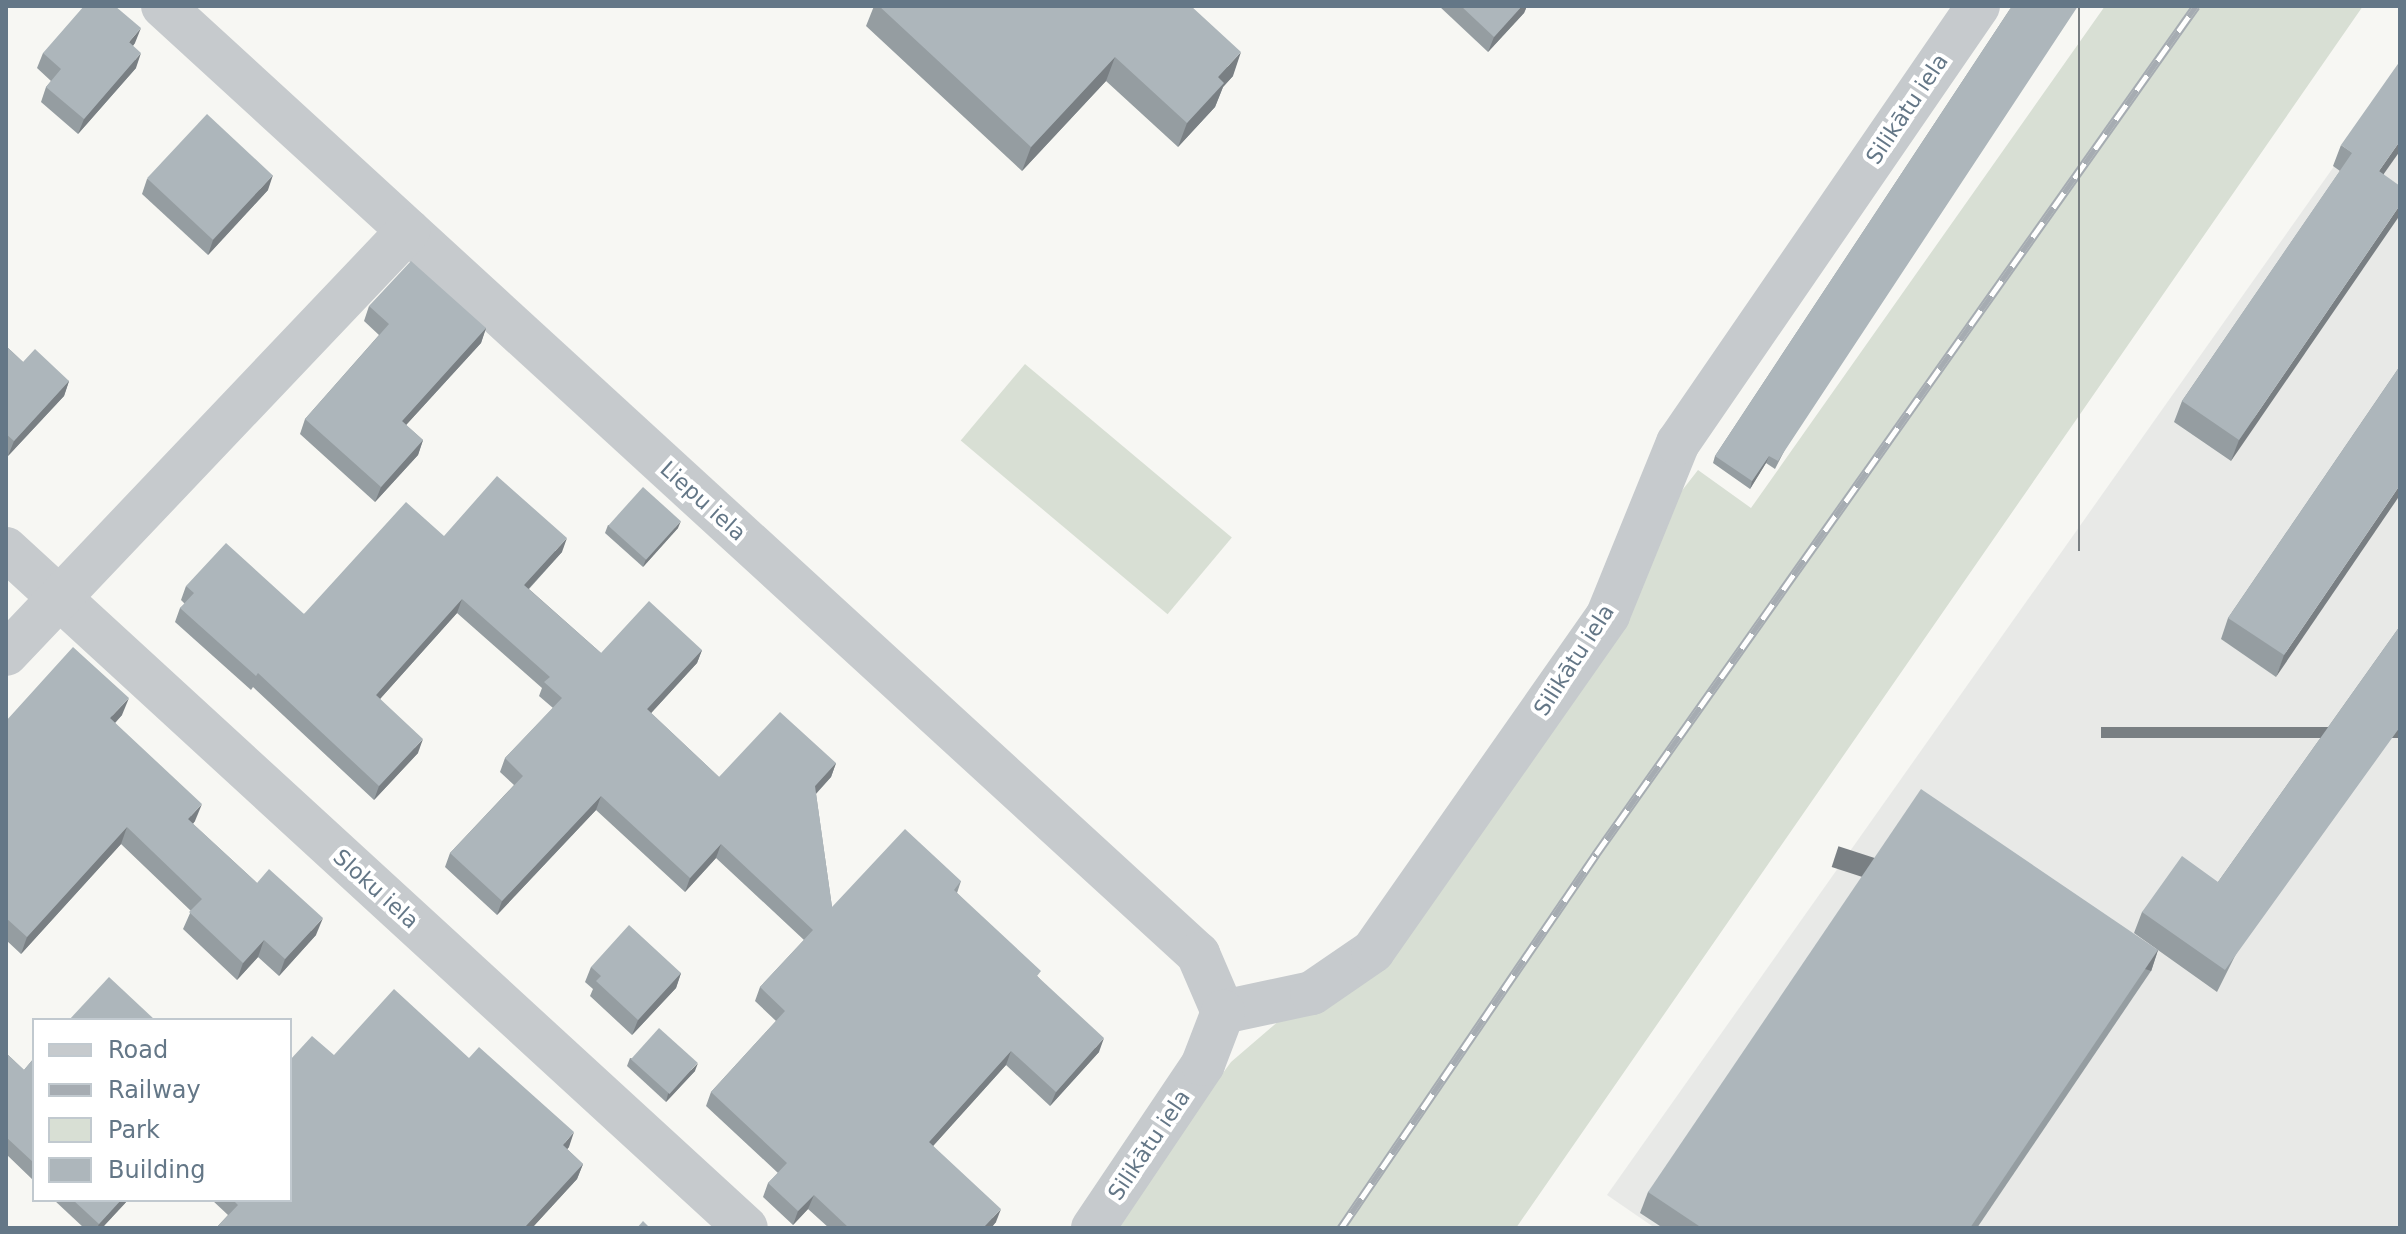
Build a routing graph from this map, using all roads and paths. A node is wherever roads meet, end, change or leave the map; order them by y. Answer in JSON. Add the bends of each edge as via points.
{"nodes":[{"id":1,"x":163,"y":6,"type":"edge"},
{"id":2,"x":1978,"y":6,"type":"edge"},
{"id":3,"x":408,"y":231,"type":"junction"},
{"id":4,"x":6,"y":549,"type":"edge"},
{"id":5,"x":57,"y":598,"type":"junction"},
{"id":6,"x":6,"y":654,"type":"edge"},
{"id":7,"x":1223,"y":1012,"type":"junction"},
{"id":8,"x":746,"y":1228,"type":"edge"},
{"id":9,"x":1093,"y":1228,"type":"edge"}],
"edges":[{"from":1,"to":3,"type":"street","name":"Liepu iela"},
{"from":2,"to":7,"type":"street","name":"Silikātu iela","via":[[1678,443],[1608,615],[1373,951],[1312,993]]},
{"from":3,"to":5,"type":"street"},
{"from":3,"to":7,"type":"street","name":"Liepu iela","via":[[1198,954]]},
{"from":4,"to":5,"type":"street","name":"Sloku iela"},
{"from":5,"to":6,"type":"street"},
{"from":5,"to":8,"type":"street","name":"Sloku iela"},
{"from":7,"to":9,"type":"street","name":"Silikātu iela","via":[[1203,1064]]}]}
